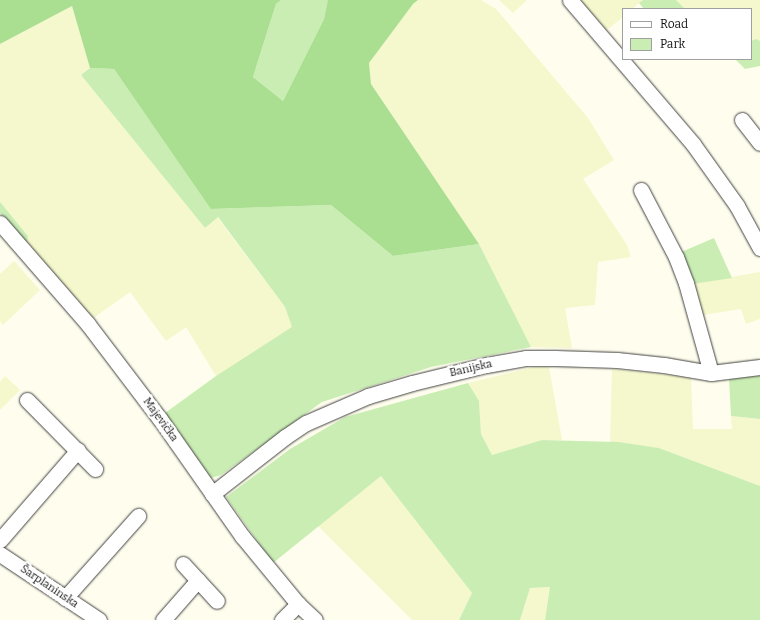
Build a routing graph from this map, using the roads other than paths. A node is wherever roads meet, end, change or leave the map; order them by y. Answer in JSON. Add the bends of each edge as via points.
{"nodes":[{"id":1,"x":570,"y":0,"type":"edge"},
{"id":2,"x":742,"y":120,"type":"dead end"},
{"id":3,"x":760,"y":143,"type":"edge"},
{"id":4,"x":641,"y":190,"type":"dead end"},
{"id":5,"x":0,"y":223,"type":"edge"},
{"id":6,"x":760,"y":248,"type":"edge"},
{"id":7,"x":760,"y":367,"type":"edge"},
{"id":8,"x":711,"y":373,"type":"junction"},
{"id":9,"x":27,"y":400,"type":"dead end"},
{"id":10,"x":78,"y":450,"type":"junction"},
{"id":11,"x":95,"y":469,"type":"dead end"},
{"id":12,"x":212,"y":494,"type":"junction"},
{"id":13,"x":138,"y":516,"type":"dead end"},
{"id":14,"x":0,"y":540,"type":"edge"},
{"id":15,"x":0,"y":554,"type":"edge"},
{"id":16,"x":183,"y":564,"type":"dead end"},
{"id":17,"x":198,"y":580,"type":"junction"},
{"id":18,"x":65,"y":598,"type":"junction"},
{"id":19,"x":217,"y":601,"type":"dead end"},
{"id":20,"x":298,"y":604,"type":"junction"},
{"id":21,"x":99,"y":620,"type":"edge"},
{"id":22,"x":163,"y":620,"type":"edge"},
{"id":23,"x":282,"y":620,"type":"edge"},
{"id":24,"x":315,"y":620,"type":"edge"}],
"edges":[{"from":1,"to":6,"type":"street","via":[[693,144],[737,206]]},
{"from":2,"to":3,"type":"street"},
{"from":4,"to":8,"type":"street","via":[[676,257],[686,282]]},
{"from":5,"to":12,"type":"street","name":"Majevička","via":[[87,323],[160,419]]},
{"from":7,"to":8,"type":"street","name":"Banijska"},
{"from":8,"to":12,"type":"street","name":"Banijska","via":[[617,360],[526,358],[419,381],[368,396],[306,423]]},
{"from":9,"to":10,"type":"street"},
{"from":10,"to":11,"type":"street"},
{"from":10,"to":14,"type":"street"},
{"from":12,"to":20,"type":"street","name":"Majevička","via":[[242,536]]},
{"from":13,"to":18,"type":"street"},
{"from":15,"to":18,"type":"street","name":"Šarplaninska"},
{"from":16,"to":17,"type":"street"},
{"from":17,"to":19,"type":"street"},
{"from":17,"to":22,"type":"street"},
{"from":18,"to":21,"type":"street","name":"Šarplaninska"},
{"from":20,"to":23,"type":"street"},
{"from":20,"to":24,"type":"street","name":"Majevička"}]}
